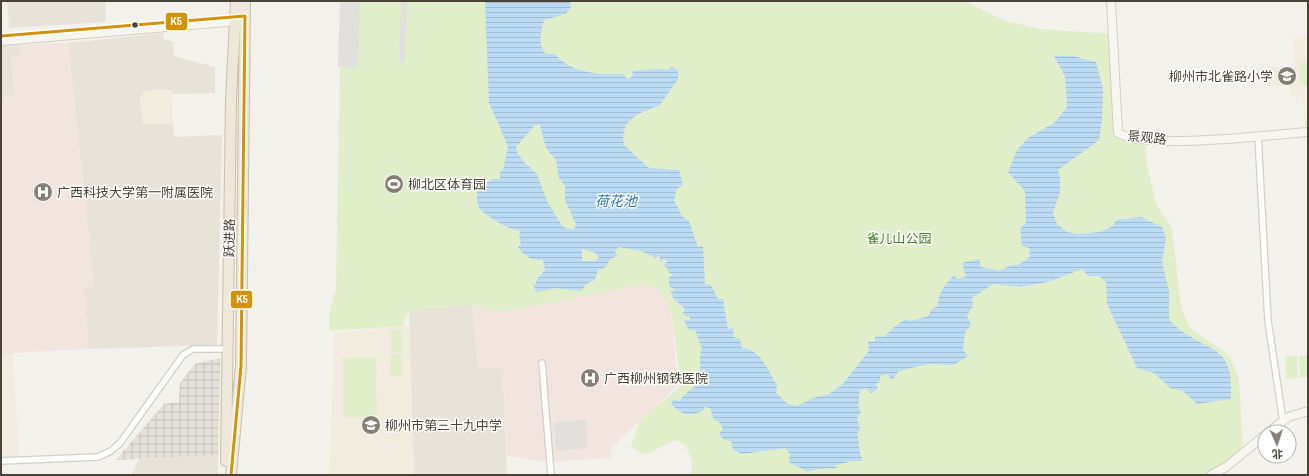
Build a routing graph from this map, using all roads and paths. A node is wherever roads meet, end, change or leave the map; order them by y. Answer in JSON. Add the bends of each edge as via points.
{"nodes":[{"id":1,"x":236,"y":1,"type":"edge"},
{"id":2,"x":245,"y":1,"type":"edge"},
{"id":3,"x":1111,"y":1,"type":"edge"},
{"id":4,"x":240,"y":18,"type":"junction"},
{"id":5,"x":1,"y":36,"type":"edge"},
{"id":6,"x":1,"y":40,"type":"edge"},
{"id":7,"x":1308,"y":132,"type":"edge"},
{"id":8,"x":1258,"y":136,"type":"junction"},
{"id":9,"x":227,"y":349,"type":"junction"},
{"id":10,"x":542,"y":363,"type":"dead end"},
{"id":11,"x":1308,"y":411,"type":"edge"},
{"id":12,"x":1283,"y":421,"type":"junction"},
{"id":13,"x":1279,"y":424,"type":"edge"},
{"id":14,"x":1257,"y":442,"type":"edge"},
{"id":15,"x":1,"y":461,"type":"edge"},
{"id":16,"x":226,"y":475,"type":"edge"},
{"id":17,"x":231,"y":475,"type":"edge"},
{"id":18,"x":551,"y":475,"type":"edge"},
{"id":19,"x":1211,"y":475,"type":"edge"}],
"edges":[{"from":1,"to":4,"type":"highway","name":"跃进路"},
{"from":2,"to":4,"type":"highway","name":"跃进路"},
{"from":3,"to":8,"type":"main road","name":"景观路","via":[[1118,133],[1126,138],[1153,140]]},
{"from":4,"to":5,"type":"main road"},
{"from":4,"to":6,"type":"main road"},
{"from":4,"to":9,"type":"highway","name":"跃进路","via":[[231,99]]},
{"from":4,"to":17,"type":"highway","name":"跃进路","via":[[241,366]]},
{"from":7,"to":8,"type":"main road","name":"景观路"},
{"from":8,"to":12,"type":"street","via":[[1268,321]]},
{"from":9,"to":15,"type":"street","via":[[193,349],[183,355],[120,443],[111,451],[98,457]]},
{"from":9,"to":16,"type":"highway","name":"跃进路"},
{"from":10,"to":18,"type":"street"},
{"from":11,"to":12,"type":"main road"},
{"from":12,"to":13,"type":"main road"},
{"from":14,"to":19,"type":"main road","via":[[1226,467]]}]}
